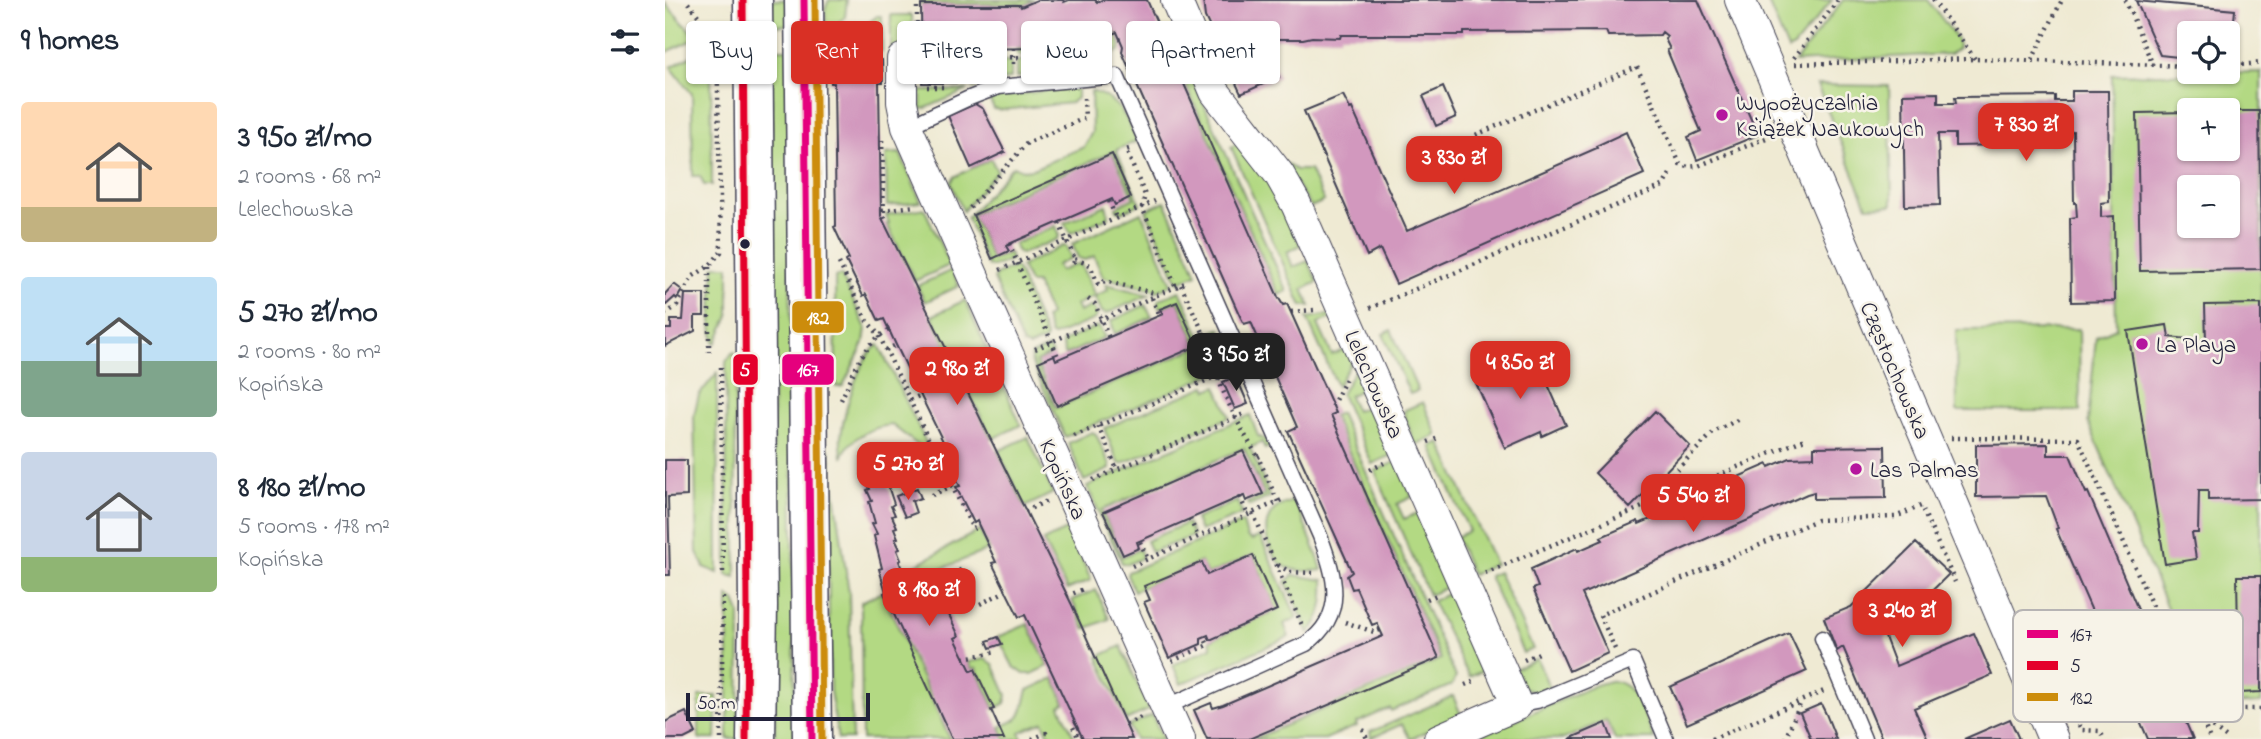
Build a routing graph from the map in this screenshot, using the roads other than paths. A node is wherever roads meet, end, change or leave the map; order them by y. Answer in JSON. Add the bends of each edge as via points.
{"nodes":[{"id":1,"x":753,"y":0,"type":"edge"},
{"id":2,"x":804,"y":0,"type":"edge"},
{"id":3,"x":1176,"y":0,"type":"edge"},
{"id":4,"x":1740,"y":0,"type":"edge"},
{"id":5,"x":894,"y":57,"type":"road end"},
{"id":6,"x":895,"y":128,"type":"junction"},
{"id":7,"x":1822,"y":638,"type":"dead end"},
{"id":8,"x":2013,"y":645,"type":"edge"},
{"id":9,"x":1517,"y":705,"type":"junction"},
{"id":10,"x":1166,"y":707,"type":"junction"},
{"id":11,"x":2046,"y":722,"type":"edge"},
{"id":12,"x":756,"y":739,"type":"edge"},
{"id":13,"x":812,"y":739,"type":"edge"},
{"id":14,"x":1180,"y":739,"type":"edge"},
{"id":15,"x":1439,"y":739,"type":"edge"},
{"id":16,"x":1666,"y":739,"type":"edge"},
{"id":17,"x":1864,"y":739,"type":"edge"},
{"id":18,"x":2053,"y":739,"type":"edge"}],
"edges":[{"from":1,"to":12,"type":"main road"},
{"from":2,"to":13,"type":"main road"},
{"from":3,"to":9,"type":"street","name":"Lelechowska","via":[[1215,92],[1279,174],[1296,204]]},
{"from":4,"to":8,"type":"street","name":"Częstochowska"},
{"from":5,"to":6,"type":"street","name":"Kopińska","via":[[902,102]]},
{"from":6,"to":10,"type":"street","name":"Kopińska"},
{"from":6,"to":10,"type":"lane","via":[[998,88],[1117,76],[1319,536],[1334,597],[1330,618],[1306,643]]},
{"from":7,"to":17,"type":"lane"},
{"from":9,"to":15,"type":"street"},
{"from":9,"to":16,"type":"lane","via":[[1633,661]]},
{"from":10,"to":14,"type":"street","name":"Kopińska"},
{"from":11,"to":18,"type":"street","name":"Częstochowska"}]}
